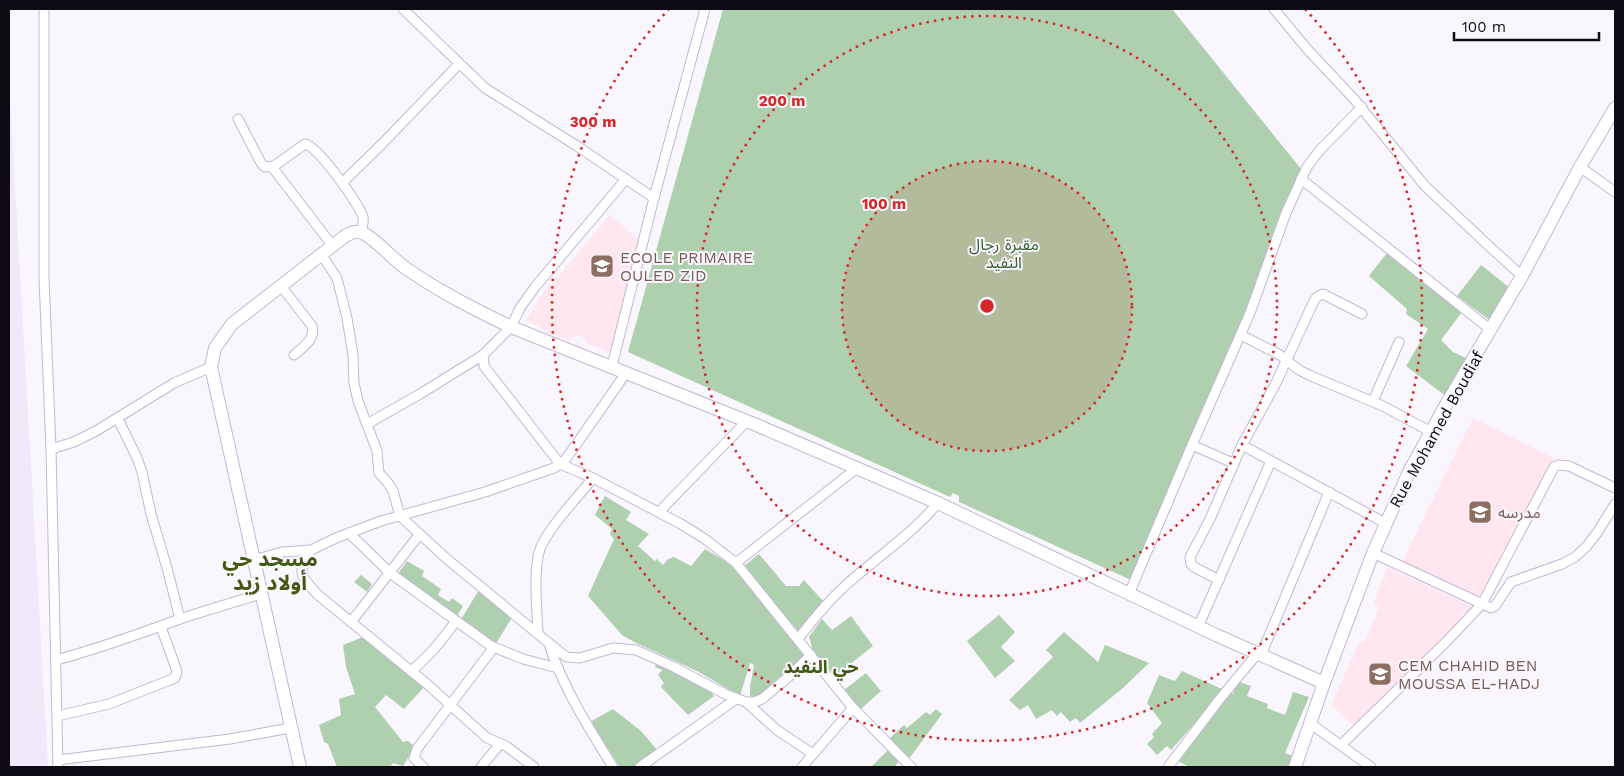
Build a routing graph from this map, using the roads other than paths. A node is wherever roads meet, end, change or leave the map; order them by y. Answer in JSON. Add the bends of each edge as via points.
{"nodes":[{"id":1,"x":44,"y":9,"type":"edge"},
{"id":2,"x":403,"y":9,"type":"edge"},
{"id":3,"x":705,"y":9,"type":"edge"},
{"id":4,"x":1274,"y":9,"type":"edge"},
{"id":5,"x":460,"y":64,"type":"junction"},
{"id":6,"x":1362,"y":107,"type":"junction"},
{"id":7,"x":1615,"y":108,"type":"edge"},
{"id":8,"x":238,"y":120,"type":"dead end"},
{"id":9,"x":1580,"y":166,"type":"junction"},
{"id":10,"x":272,"y":167,"type":"junction"},
{"id":11,"x":626,"y":179,"type":"junction"},
{"id":12,"x":1302,"y":179,"type":"junction"},
{"id":13,"x":342,"y":183,"type":"junction"},
{"id":14,"x":1615,"y":192,"type":"edge"},
{"id":15,"x":654,"y":198,"type":"junction"},
{"id":16,"x":362,"y":232,"type":"junction"},
{"id":17,"x":332,"y":245,"type":"junction"},
{"id":18,"x":321,"y":254,"type":"junction"},
{"id":19,"x":1522,"y":276,"type":"junction"},
{"id":20,"x":281,"y":286,"type":"junction"},
{"id":21,"x":1362,"y":314,"type":"dead end"},
{"id":22,"x":511,"y":326,"type":"junction"},
{"id":23,"x":1491,"y":330,"type":"junction"},
{"id":24,"x":1240,"y":336,"type":"junction"},
{"id":25,"x":1399,"y":342,"type":"dead end"},
{"id":26,"x":483,"y":355,"type":"junction"},
{"id":27,"x":294,"y":356,"type":"dead end"},
{"id":28,"x":1286,"y":360,"type":"junction"},
{"id":29,"x":612,"y":366,"type":"junction"},
{"id":30,"x":211,"y":367,"type":"junction"},
{"id":31,"x":626,"y":373,"type":"junction"},
{"id":32,"x":1373,"y":401,"type":"junction"},
{"id":33,"x":118,"y":419,"type":"junction"},
{"id":34,"x":747,"y":421,"type":"junction"},
{"id":35,"x":367,"y":424,"type":"junction"},
{"id":36,"x":1431,"y":432,"type":"junction"},
{"id":37,"x":1192,"y":445,"type":"junction"},
{"id":38,"x":1242,"y":445,"type":"junction"},
{"id":39,"x":51,"y":449,"type":"junction"},
{"id":40,"x":1271,"y":461,"type":"junction"},
{"id":41,"x":1233,"y":463,"type":"junction"},
{"id":42,"x":560,"y":464,"type":"junction"},
{"id":43,"x":857,"y":468,"type":"junction"},
{"id":44,"x":593,"y":478,"type":"junction"},
{"id":45,"x":1615,"y":488,"type":"edge"},
{"id":46,"x":1329,"y":492,"type":"junction"},
{"id":47,"x":938,"y":503,"type":"junction"},
{"id":48,"x":1615,"y":504,"type":"edge"},
{"id":49,"x":659,"y":512,"type":"junction"},
{"id":50,"x":400,"y":516,"type":"junction"},
{"id":51,"x":1385,"y":523,"type":"junction"},
{"id":52,"x":349,"y":533,"type":"junction"},
{"id":53,"x":420,"y":535,"type":"junction"},
{"id":54,"x":310,"y":550,"type":"junction"},
{"id":55,"x":1373,"y":553,"type":"junction"},
{"id":56,"x":254,"y":560,"type":"junction"},
{"id":57,"x":736,"y":563,"type":"junction"},
{"id":58,"x":390,"y":572,"type":"junction"},
{"id":59,"x":1219,"y":580,"type":"junction"},
{"id":60,"x":261,"y":594,"type":"junction"},
{"id":61,"x":1129,"y":594,"type":"junction"},
{"id":62,"x":1482,"y":604,"type":"junction"},
{"id":63,"x":180,"y":619,"type":"junction"},
{"id":64,"x":456,"y":621,"type":"junction"},
{"id":65,"x":351,"y":622,"type":"junction"},
{"id":66,"x":161,"y":627,"type":"junction"},
{"id":67,"x":1198,"y":627,"type":"junction"},
{"id":68,"x":538,"y":633,"type":"junction"},
{"id":69,"x":798,"y":639,"type":"junction"},
{"id":70,"x":549,"y":643,"type":"junction"},
{"id":71,"x":494,"y":647,"type":"junction"},
{"id":72,"x":1259,"y":654,"type":"junction"},
{"id":73,"x":811,"y":655,"type":"junction"},
{"id":74,"x":56,"y":660,"type":"junction"},
{"id":75,"x":558,"y":668,"type":"junction"},
{"id":76,"x":411,"y":671,"type":"junction"},
{"id":77,"x":1324,"y":684,"type":"junction"},
{"id":78,"x":736,"y":699,"type":"junction"},
{"id":79,"x":746,"y":702,"type":"junction"},
{"id":80,"x":451,"y":706,"type":"junction"},
{"id":81,"x":853,"y":708,"type":"junction"},
{"id":82,"x":57,"y":716,"type":"junction"},
{"id":83,"x":1311,"y":724,"type":"junction"},
{"id":84,"x":290,"y":728,"type":"junction"},
{"id":85,"x":500,"y":744,"type":"junction"},
{"id":86,"x":1341,"y":744,"type":"junction"},
{"id":87,"x":813,"y":754,"type":"junction"},
{"id":88,"x":58,"y":764,"type":"edge"},
{"id":89,"x":300,"y":767,"type":"edge"},
{"id":90,"x":423,"y":767,"type":"edge"},
{"id":91,"x":481,"y":767,"type":"edge"},
{"id":92,"x":534,"y":767,"type":"edge"},
{"id":93,"x":614,"y":767,"type":"edge"},
{"id":94,"x":640,"y":767,"type":"edge"},
{"id":95,"x":802,"y":767,"type":"edge"},
{"id":96,"x":911,"y":767,"type":"edge"},
{"id":97,"x":1168,"y":767,"type":"edge"},
{"id":98,"x":1296,"y":767,"type":"edge"},
{"id":99,"x":1371,"y":767,"type":"edge"}],
"edges":[{"from":1,"to":39,"type":"street","via":[[44,278]]},
{"from":2,"to":5,"type":"street"},
{"from":3,"to":15,"type":"street"},
{"from":4,"to":6,"type":"street"},
{"from":5,"to":11,"type":"street","via":[[485,88]]},
{"from":5,"to":13,"type":"street"},
{"from":6,"to":12,"type":"street","via":[[1312,160]]},
{"from":6,"to":19,"type":"street","via":[[1425,186]]},
{"from":7,"to":9,"type":"street","name":"Rue Mohamed Boudiaf"},
{"from":8,"to":10,"type":"street","via":[[263,166]]},
{"from":9,"to":14,"type":"street"},
{"from":9,"to":19,"type":"street","name":"Rue Mohamed Boudiaf"},
{"from":10,"to":13,"type":"street","via":[[298,147],[308,144]]},
{"from":10,"to":17,"type":"street"},
{"from":11,"to":15,"type":"street"},
{"from":11,"to":22,"type":"street","via":[[534,287]]},
{"from":12,"to":23,"type":"street"},
{"from":12,"to":24,"type":"street"},
{"from":13,"to":16,"type":"street","via":[[362,215]]},
{"from":15,"to":29,"type":"street"},
{"from":16,"to":17,"type":"street","via":[[352,232]]},
{"from":16,"to":22,"type":"street","via":[[425,281]]},
{"from":17,"to":18,"type":"street"},
{"from":18,"to":20,"type":"street"},
{"from":18,"to":35,"type":"street","via":[[336,274],[339,285],[351,342],[355,391]]},
{"from":19,"to":23,"type":"street","name":"Rue Mohamed Boudiaf"},
{"from":20,"to":27,"type":"street","via":[[313,330],[311,338]]},
{"from":20,"to":30,"type":"street","via":[[228,328],[215,348]]},
{"from":21,"to":28,"type":"street","via":[[1320,295]]},
{"from":22,"to":26,"type":"street"},
{"from":22,"to":29,"type":"street"},
{"from":23,"to":36,"type":"street","name":"Rue Mohamed Boudiaf"},
{"from":24,"to":28,"type":"street"},
{"from":24,"to":37,"type":"street"},
{"from":25,"to":32,"type":"street"},
{"from":26,"to":35,"type":"street"},
{"from":26,"to":42,"type":"street","via":[[484,366]]},
{"from":28,"to":32,"type":"street","via":[[1320,380]]},
{"from":28,"to":38,"type":"street"},
{"from":29,"to":31,"type":"street"},
{"from":30,"to":33,"type":"street","via":[[174,383]]},
{"from":30,"to":56,"type":"street"},
{"from":31,"to":34,"type":"street"},
{"from":31,"to":42,"type":"street"},
{"from":32,"to":36,"type":"street"},
{"from":33,"to":39,"type":"street","via":[[74,442]]},
{"from":33,"to":63,"type":"street","via":[[142,472]]},
{"from":34,"to":43,"type":"street"},
{"from":34,"to":49,"type":"street"},
{"from":35,"to":50,"type":"street","via":[[377,451],[379,473],[390,486]]},
{"from":36,"to":51,"type":"street","name":"Rue Mohamed Boudiaf"},
{"from":37,"to":41,"type":"street"},
{"from":37,"to":61,"type":"street"},
{"from":38,"to":40,"type":"street"},
{"from":38,"to":41,"type":"street"},
{"from":39,"to":74,"type":"street"},
{"from":40,"to":46,"type":"street"},
{"from":40,"to":59,"type":"street"},
{"from":41,"to":59,"type":"street","via":[[1190,561],[1194,567]]},
{"from":42,"to":44,"type":"street"},
{"from":42,"to":50,"type":"street","via":[[485,492]]},
{"from":43,"to":47,"type":"street"},
{"from":43,"to":57,"type":"street"},
{"from":44,"to":49,"type":"street"},
{"from":44,"to":68,"type":"street","via":[[540,550]]},
{"from":45,"to":62,"type":"street","via":[[1569,466],[1562,464],[1554,468]]},
{"from":46,"to":51,"type":"street"},
{"from":46,"to":72,"type":"street"},
{"from":47,"to":61,"type":"street"},
{"from":47,"to":69,"type":"street","via":[[909,533],[842,590]]},
{"from":48,"to":62,"type":"street","via":[[1597,533],[1575,557],[1511,582],[1492,608]]},
{"from":49,"to":57,"type":"street","via":[[705,539]]},
{"from":50,"to":52,"type":"street"},
{"from":50,"to":53,"type":"street"},
{"from":51,"to":55,"type":"street","name":"Rue Mohamed Boudiaf"},
{"from":52,"to":54,"type":"street"},
{"from":52,"to":58,"type":"street"},
{"from":53,"to":58,"type":"street"},
{"from":53,"to":68,"type":"street"},
{"from":54,"to":56,"type":"street","via":[[282,552]]},
{"from":54,"to":65,"type":"street","via":[[302,565],[302,578]]},
{"from":55,"to":62,"type":"street"},
{"from":55,"to":77,"type":"street","name":"Rue Mohamed Boudiaf"},
{"from":56,"to":60,"type":"street"},
{"from":57,"to":69,"type":"street"},
{"from":58,"to":64,"type":"street"},
{"from":58,"to":65,"type":"street"},
{"from":59,"to":67,"type":"street"},
{"from":60,"to":63,"type":"street"},
{"from":60,"to":84,"type":"street"},
{"from":61,"to":67,"type":"street"},
{"from":62,"to":86,"type":"street"},
{"from":63,"to":66,"type":"street"},
{"from":64,"to":71,"type":"street"},
{"from":64,"to":76,"type":"street"},
{"from":65,"to":76,"type":"street"},
{"from":66,"to":74,"type":"street"},
{"from":66,"to":82,"type":"street","via":[[177,671],[175,678],[110,704]]},
{"from":67,"to":72,"type":"street"},
{"from":68,"to":70,"type":"street"},
{"from":69,"to":73,"type":"street"},
{"from":70,"to":75,"type":"street"},
{"from":70,"to":78,"type":"street","via":[[574,658],[613,648],[636,650]]},
{"from":71,"to":75,"type":"street"},
{"from":71,"to":80,"type":"street"},
{"from":72,"to":77,"type":"street"},
{"from":72,"to":97,"type":"street"},
{"from":73,"to":79,"type":"street","via":[[762,699]]},
{"from":73,"to":81,"type":"street"},
{"from":74,"to":82,"type":"street"},
{"from":75,"to":93,"type":"street","via":[[574,702]]},
{"from":76,"to":80,"type":"street"},
{"from":77,"to":83,"type":"street","name":"Rue Mohamed Boudiaf"},
{"from":78,"to":79,"type":"street"},
{"from":78,"to":94,"type":"street"},
{"from":79,"to":87,"type":"street","via":[[777,730]]},
{"from":80,"to":85,"type":"street","via":[[487,738]]},
{"from":80,"to":90,"type":"street","via":[[414,754]]},
{"from":81,"to":87,"type":"street"},
{"from":81,"to":96,"type":"street"},
{"from":82,"to":88,"type":"street"},
{"from":83,"to":86,"type":"street"},
{"from":83,"to":98,"type":"street","name":"Rue Mohamed Boudiaf"},
{"from":84,"to":88,"type":"street","via":[[230,739],[115,752]]},
{"from":84,"to":89,"type":"street"},
{"from":85,"to":91,"type":"street"},
{"from":85,"to":92,"type":"street"},
{"from":86,"to":99,"type":"street"},
{"from":87,"to":95,"type":"street"}]}
